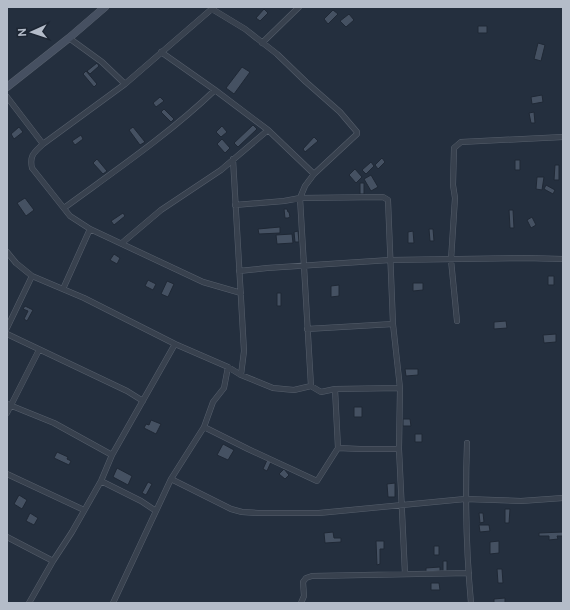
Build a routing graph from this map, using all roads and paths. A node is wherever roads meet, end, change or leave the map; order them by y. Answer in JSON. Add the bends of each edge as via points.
{"nodes":[{"id":1,"x":105,"y":7,"type":"edge"},
{"id":2,"x":299,"y":7,"type":"edge"},
{"id":3,"x":213,"y":8,"type":"edge"},
{"id":4,"x":69,"y":38,"type":"junction"},
{"id":5,"x":262,"y":43,"type":"junction"},
{"id":6,"x":161,"y":52,"type":"junction"},
{"id":7,"x":125,"y":84,"type":"junction"},
{"id":8,"x":7,"y":87,"type":"edge"},
{"id":9,"x":215,"y":90,"type":"junction"},
{"id":10,"x":7,"y":97,"type":"edge"},
{"id":11,"x":268,"y":130,"type":"junction"},
{"id":12,"x":563,"y":137,"type":"edge"},
{"id":13,"x":44,"y":144,"type":"junction"},
{"id":14,"x":233,"y":159,"type":"junction"},
{"id":15,"x":314,"y":174,"type":"junction"},
{"id":16,"x":300,"y":198,"type":"junction"},
{"id":17,"x":235,"y":206,"type":"junction"},
{"id":18,"x":64,"y":208,"type":"junction"},
{"id":19,"x":90,"y":229,"type":"junction"},
{"id":20,"x":122,"y":243,"type":"junction"},
{"id":21,"x":7,"y":252,"type":"edge"},
{"id":22,"x":563,"y":259,"type":"edge"},
{"id":23,"x":390,"y":260,"type":"junction"},
{"id":24,"x":451,"y":260,"type":"junction"},
{"id":25,"x":304,"y":265,"type":"junction"},
{"id":26,"x":239,"y":271,"type":"junction"},
{"id":27,"x":32,"y":276,"type":"junction"},
{"id":28,"x":63,"y":289,"type":"junction"},
{"id":29,"x":241,"y":293,"type":"junction"},
{"id":30,"x":457,"y":321,"type":"dead end"},
{"id":31,"x":393,"y":324,"type":"junction"},
{"id":32,"x":7,"y":328,"type":"edge"},
{"id":33,"x":307,"y":329,"type":"junction"},
{"id":34,"x":7,"y":334,"type":"edge"},
{"id":35,"x":175,"y":344,"type":"junction"},
{"id":36,"x":39,"y":350,"type":"junction"},
{"id":37,"x":228,"y":367,"type":"junction"},
{"id":38,"x":241,"y":375,"type":"junction"},
{"id":39,"x":311,"y":386,"type":"junction"},
{"id":40,"x":400,"y":388,"type":"junction"},
{"id":41,"x":335,"y":389,"type":"junction"},
{"id":42,"x":143,"y":401,"type":"junction"},
{"id":43,"x":9,"y":405,"type":"edge"},
{"id":44,"x":7,"y":413,"type":"edge"},
{"id":45,"x":204,"y":426,"type":"junction"},
{"id":46,"x":467,"y":443,"type":"dead end"},
{"id":47,"x":338,"y":448,"type":"junction"},
{"id":48,"x":399,"y":449,"type":"junction"},
{"id":49,"x":112,"y":455,"type":"junction"},
{"id":50,"x":7,"y":474,"type":"edge"},
{"id":51,"x":171,"y":479,"type":"junction"},
{"id":52,"x":101,"y":481,"type":"junction"},
{"id":53,"x":563,"y":498,"type":"edge"},
{"id":54,"x":465,"y":500,"type":"junction"},
{"id":55,"x":402,"y":504,"type":"junction"},
{"id":56,"x":84,"y":510,"type":"junction"},
{"id":57,"x":156,"y":511,"type":"junction"},
{"id":58,"x":7,"y":537,"type":"edge"},
{"id":59,"x":52,"y":561,"type":"junction"},
{"id":60,"x":468,"y":573,"type":"junction"},
{"id":61,"x":405,"y":574,"type":"junction"},
{"id":62,"x":29,"y":603,"type":"edge"},
{"id":63,"x":113,"y":603,"type":"edge"},
{"id":64,"x":301,"y":603,"type":"edge"},
{"id":65,"x":471,"y":603,"type":"edge"}],
"edges":[{"from":1,"to":4,"type":"street"},
{"from":2,"to":5,"type":"street"},
{"from":3,"to":5,"type":"street"},
{"from":3,"to":6,"type":"street"},
{"from":4,"to":7,"type":"street","via":[[102,62]]},
{"from":4,"to":8,"type":"street"},
{"from":5,"to":15,"type":"street","via":[[277,54],[356,129],[357,134]]},
{"from":6,"to":7,"type":"street"},
{"from":6,"to":9,"type":"street"},
{"from":7,"to":13,"type":"street"},
{"from":9,"to":11,"type":"street"},
{"from":9,"to":18,"type":"street","via":[[151,145]]},
{"from":10,"to":13,"type":"street"},
{"from":11,"to":14,"type":"street"},
{"from":11,"to":15,"type":"street"},
{"from":12,"to":24,"type":"street","via":[[457,144],[454,152],[455,198]]},
{"from":13,"to":18,"type":"street","via":[[30,160],[32,168]]},
{"from":14,"to":17,"type":"street"},
{"from":14,"to":20,"type":"street","via":[[221,170],[161,210]]},
{"from":15,"to":16,"type":"street"},
{"from":16,"to":17,"type":"street"},
{"from":16,"to":23,"type":"street","via":[[387,198]]},
{"from":16,"to":25,"type":"street"},
{"from":17,"to":26,"type":"street"},
{"from":18,"to":19,"type":"street","via":[[70,216]]},
{"from":19,"to":20,"type":"street"},
{"from":19,"to":28,"type":"street"},
{"from":20,"to":29,"type":"street","via":[[203,282]]},
{"from":21,"to":27,"type":"street"},
{"from":22,"to":24,"type":"street"},
{"from":23,"to":24,"type":"street"},
{"from":23,"to":25,"type":"street"},
{"from":23,"to":31,"type":"street"},
{"from":24,"to":30,"type":"street"},
{"from":25,"to":26,"type":"street"},
{"from":25,"to":33,"type":"street"},
{"from":26,"to":29,"type":"street"},
{"from":27,"to":28,"type":"street"},
{"from":27,"to":32,"type":"street"},
{"from":28,"to":35,"type":"street"},
{"from":29,"to":38,"type":"street","via":[[244,351]]},
{"from":31,"to":33,"type":"street"},
{"from":31,"to":40,"type":"street"},
{"from":33,"to":39,"type":"street"},
{"from":34,"to":36,"type":"street"},
{"from":35,"to":37,"type":"street"},
{"from":35,"to":42,"type":"street"},
{"from":36,"to":42,"type":"street"},
{"from":36,"to":43,"type":"street"},
{"from":37,"to":38,"type":"street"},
{"from":37,"to":45,"type":"street","via":[[224,388],[213,402]]},
{"from":38,"to":39,"type":"street","via":[[273,388],[294,390]]},
{"from":39,"to":41,"type":"street","via":[[321,392]]},
{"from":40,"to":41,"type":"street"},
{"from":40,"to":48,"type":"street"},
{"from":41,"to":47,"type":"street"},
{"from":42,"to":49,"type":"street"},
{"from":43,"to":44,"type":"street"},
{"from":43,"to":49,"type":"street","via":[[54,423]]},
{"from":45,"to":47,"type":"street","via":[[317,481]]},
{"from":45,"to":51,"type":"street"},
{"from":46,"to":54,"type":"street"},
{"from":47,"to":48,"type":"street"},
{"from":48,"to":55,"type":"street"},
{"from":49,"to":52,"type":"street"},
{"from":50,"to":56,"type":"street"},
{"from":51,"to":55,"type":"street","via":[[242,512],[319,513]]},
{"from":51,"to":57,"type":"street"},
{"from":52,"to":56,"type":"street"},
{"from":52,"to":57,"type":"street"},
{"from":53,"to":54,"type":"street"},
{"from":54,"to":55,"type":"street"},
{"from":54,"to":60,"type":"street"},
{"from":55,"to":61,"type":"street"},
{"from":56,"to":59,"type":"street"},
{"from":57,"to":63,"type":"street"},
{"from":58,"to":59,"type":"street"},
{"from":59,"to":62,"type":"street"},
{"from":60,"to":61,"type":"street"},
{"from":60,"to":65,"type":"street"},
{"from":61,"to":64,"type":"street","via":[[312,576],[303,582],[304,596]]}]}
